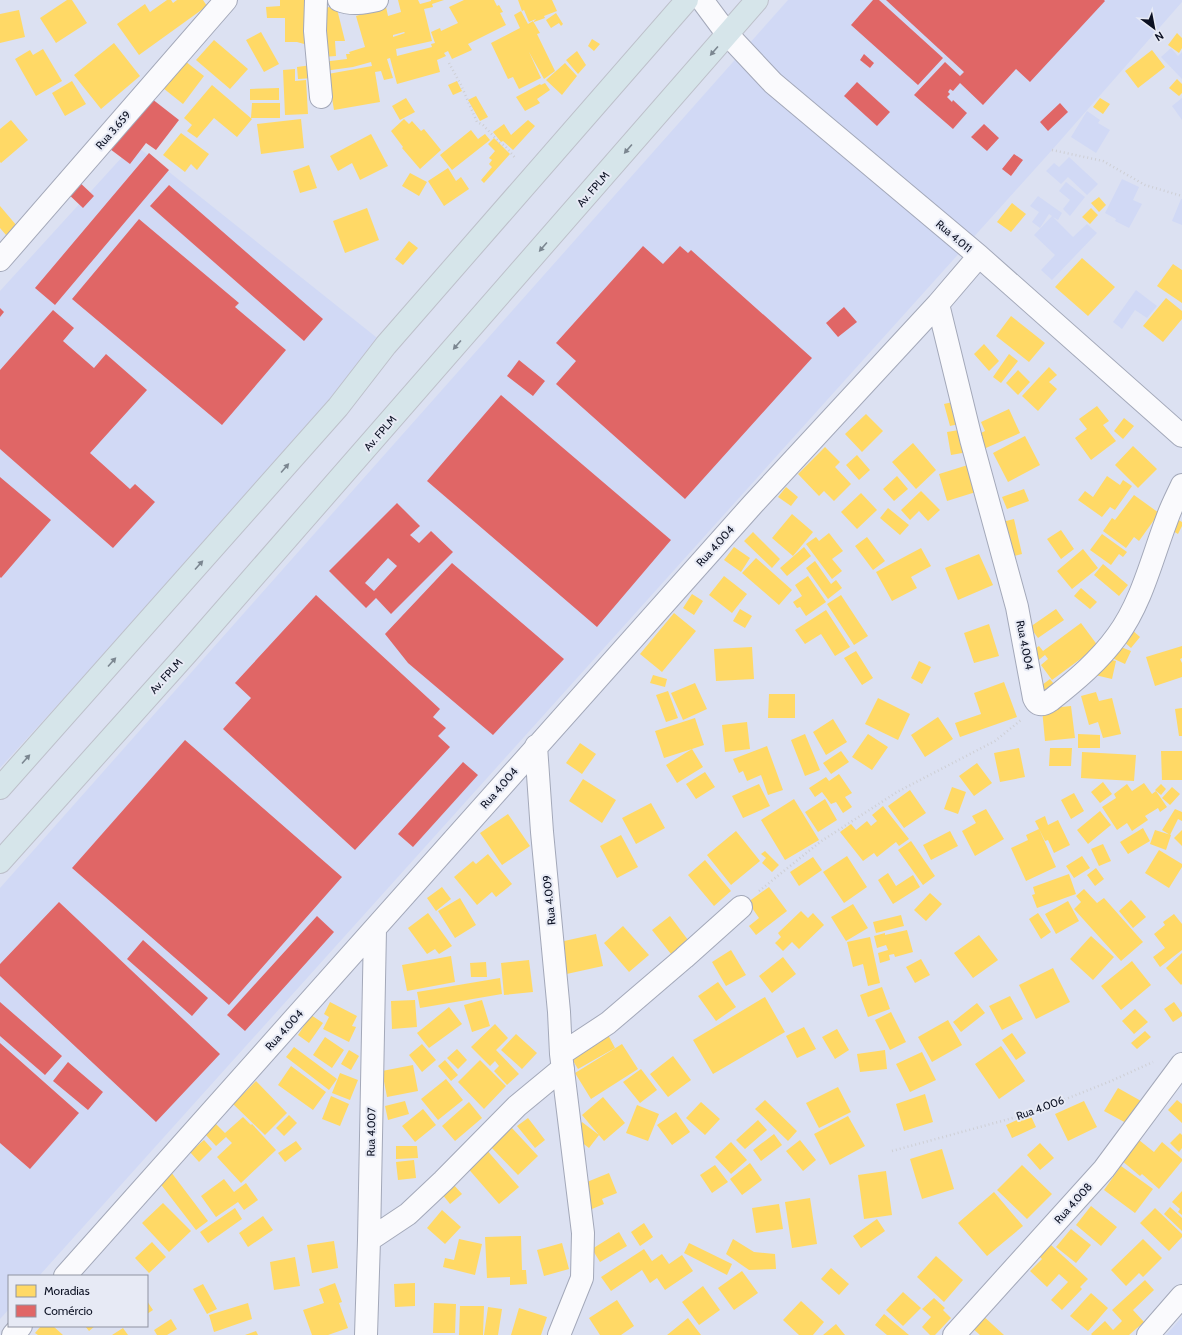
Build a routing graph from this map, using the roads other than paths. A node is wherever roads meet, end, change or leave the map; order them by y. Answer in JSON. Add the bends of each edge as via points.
{"nodes":[{"id":1,"x":226,"y":0,"type":"edge"},
{"id":2,"x":316,"y":0,"type":"edge"},
{"id":3,"x":339,"y":0,"type":"edge"},
{"id":4,"x":377,"y":0,"type":"edge"},
{"id":5,"x":687,"y":0,"type":"edge"},
{"id":6,"x":702,"y":0,"type":"edge"},
{"id":7,"x":757,"y":0,"type":"edge"},
{"id":8,"x":728,"y":35,"type":"junction"},
{"id":9,"x":321,"y":97,"type":"dead end"},
{"id":10,"x":979,"y":256,"type":"junction"},
{"id":11,"x":0,"y":260,"type":"edge"},
{"id":12,"x":938,"y":304,"type":"junction"},
{"id":13,"x":1182,"y":436,"type":"edge"},
{"id":14,"x":1182,"y":485,"type":"edge"},
{"id":15,"x":536,"y":746,"type":"junction"},
{"id":16,"x":0,"y":788,"type":"edge"},
{"id":17,"x":0,"y":862,"type":"edge"},
{"id":18,"x":740,"y":907,"type":"road end"},
{"id":19,"x":375,"y":929,"type":"junction"},
{"id":20,"x":562,"y":1061,"type":"junction"},
{"id":21,"x":1182,"y":1064,"type":"edge"},
{"id":22,"x":369,"y":1240,"type":"junction"},
{"id":23,"x":66,"y":1275,"type":"edge"},
{"id":24,"x":1182,"y":1296,"type":"edge"},
{"id":25,"x":20,"y":1327,"type":"edge"},
{"id":26,"x":13,"y":1335,"type":"edge"},
{"id":27,"x":366,"y":1335,"type":"edge"},
{"id":28,"x":559,"y":1335,"type":"edge"},
{"id":29,"x":954,"y":1335,"type":"edge"},
{"id":30,"x":1148,"y":1335,"type":"edge"}],
"edges":[{"from":1,"to":11,"type":"street","name":"Rua 3.659"},
{"from":2,"to":9,"type":"street","via":[[315,31]]},
{"from":3,"to":4,"type":"street","via":[[347,3],[364,3]]},
{"from":16,"to":5,"type":"main road","one_way":true,"via":[[333,413],[386,345]]},
{"from":6,"to":8,"type":"street","name":"Rua 4.011"},
{"from":7,"to":8,"type":"main road","name":"Av. FPLM"},
{"from":8,"to":10,"type":"street","name":"Rua 4.011","via":[[772,83]]},
{"from":8,"to":17,"type":"main road","name":"Av. FPLM","one_way":true,"via":[[214,622]]},
{"from":10,"to":12,"type":"street","name":"Rua 4.004"},
{"from":10,"to":13,"type":"street","name":"Rua 4.011"},
{"from":12,"to":14,"type":"street","name":"Rua 4.004","via":[[971,439],[1017,606],[1034,698],[1040,705],[1050,701],[1091,666],[1117,636],[1135,607]]},
{"from":12,"to":15,"type":"street","name":"Rua 4.004","via":[[753,504]]},
{"from":15,"to":19,"type":"street","name":"Rua 4.004"},
{"from":15,"to":20,"type":"street","name":"Rua 4.009"},
{"from":18,"to":20,"type":"street"},
{"from":19,"to":22,"type":"street","name":"Rua 4.007"},
{"from":19,"to":23,"type":"street","name":"Rua 4.004"},
{"from":20,"to":22,"type":"street","via":[[408,1214]]},
{"from":20,"to":28,"type":"street","name":"Rua 4.009","via":[[583,1233],[583,1260],[582,1278]]},
{"from":21,"to":29,"type":"street","name":"Rua 4.008","via":[[1104,1169]]},
{"from":22,"to":27,"type":"street","name":"Rua 4.007"},
{"from":24,"to":30,"type":"street"},
{"from":25,"to":26,"type":"street"}]}
